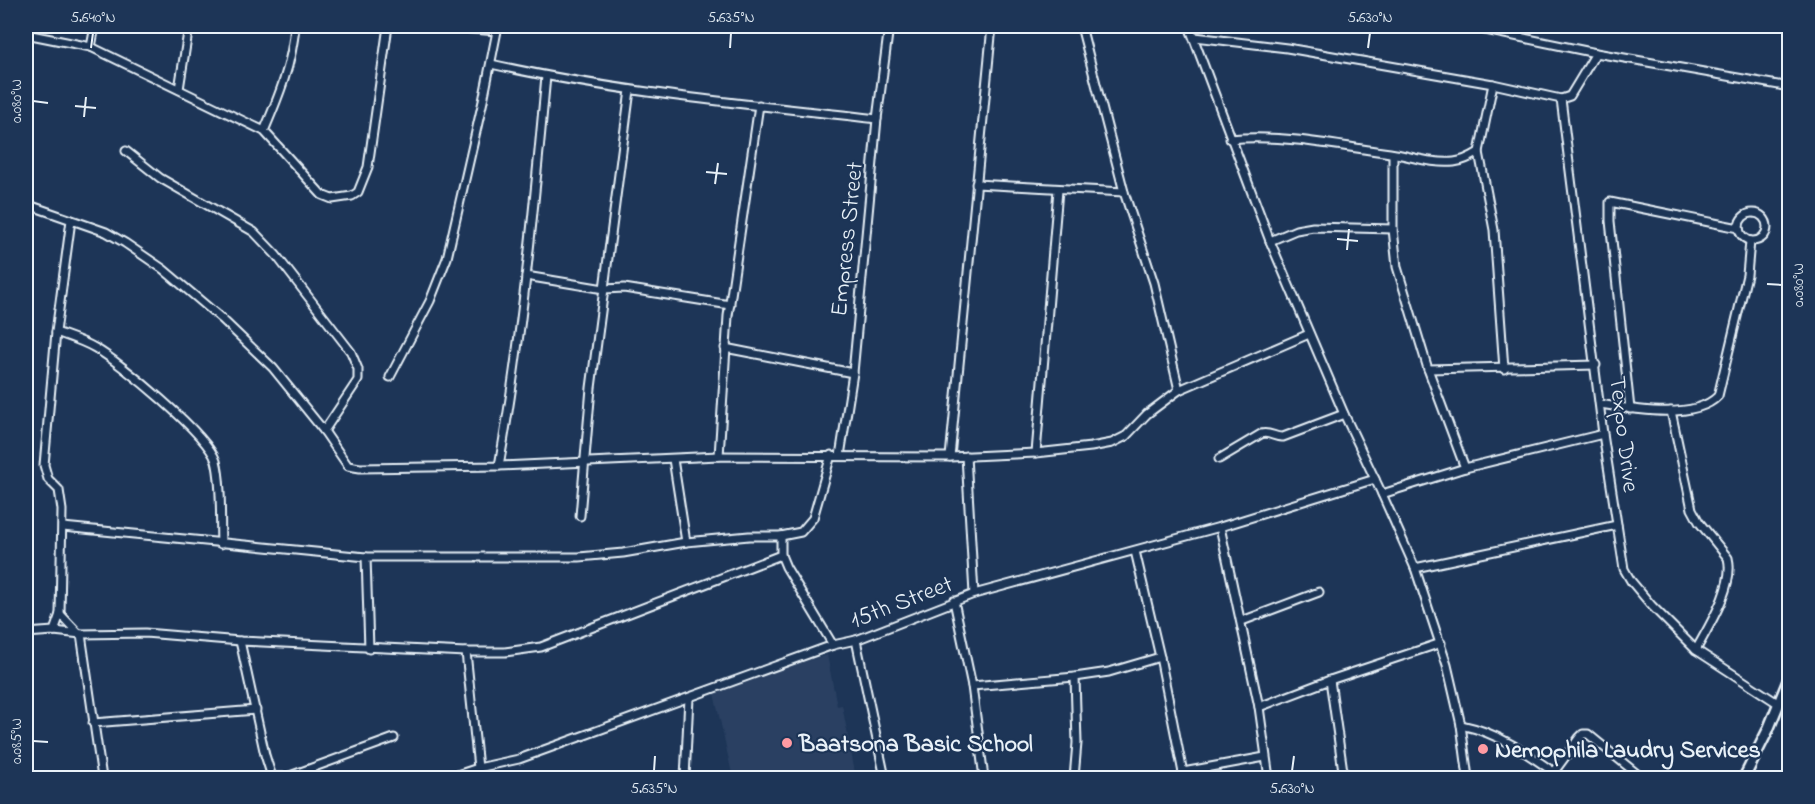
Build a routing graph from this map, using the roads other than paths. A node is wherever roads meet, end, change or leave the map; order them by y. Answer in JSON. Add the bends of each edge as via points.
{"nodes":[{"id":1,"x":95,"y":26,"type":"edge"},
{"id":2,"x":189,"y":26,"type":"edge"},
{"id":3,"x":295,"y":26,"type":"edge"},
{"id":4,"x":388,"y":26,"type":"edge"},
{"id":5,"x":437,"y":26,"type":"edge"},
{"id":6,"x":889,"y":26,"type":"edge"},
{"id":7,"x":992,"y":26,"type":"edge"},
{"id":8,"x":1081,"y":26,"type":"edge"},
{"id":9,"x":1190,"y":26,"type":"edge"},
{"id":10,"x":1466,"y":26,"type":"edge"},
{"id":11,"x":497,"y":28,"type":"edge"},
{"id":12,"x":26,"y":34,"type":"edge"},
{"id":13,"x":1195,"y":37,"type":"junction"},
{"id":14,"x":91,"y":47,"type":"junction"},
{"id":15,"x":1596,"y":53,"type":"junction"},
{"id":16,"x":491,"y":64,"type":"junction"},
{"id":17,"x":546,"y":76,"type":"junction"},
{"id":18,"x":1493,"y":84,"type":"junction"},
{"id":19,"x":1790,"y":87,"type":"edge"},
{"id":20,"x":179,"y":89,"type":"junction"},
{"id":21,"x":630,"y":90,"type":"junction"},
{"id":22,"x":1561,"y":99,"type":"junction"},
{"id":23,"x":759,"y":105,"type":"junction"},
{"id":24,"x":877,"y":120,"type":"junction"},
{"id":25,"x":264,"y":131,"type":"junction"},
{"id":26,"x":1230,"y":139,"type":"junction"},
{"id":27,"x":126,"y":151,"type":"dead end"},
{"id":28,"x":1479,"y":152,"type":"junction"},
{"id":29,"x":1393,"y":154,"type":"junction"},
{"id":30,"x":976,"y":184,"type":"junction"},
{"id":31,"x":1058,"y":190,"type":"junction"},
{"id":32,"x":1124,"y":192,"type":"junction"},
{"id":33,"x":26,"y":204,"type":"edge"},
{"id":34,"x":71,"y":220,"type":"junction"},
{"id":35,"x":1739,"y":228,"type":"junction"},
{"id":36,"x":1393,"y":229,"type":"junction"},
{"id":37,"x":1270,"y":241,"type":"junction"},
{"id":38,"x":1750,"y":241,"type":"junction"},
{"id":39,"x":526,"y":276,"type":"junction"},
{"id":40,"x":604,"y":289,"type":"junction"},
{"id":41,"x":730,"y":304,"type":"junction"},
{"id":42,"x":56,"y":332,"type":"junction"},
{"id":43,"x":1310,"y":334,"type":"junction"},
{"id":44,"x":725,"y":348,"type":"junction"},
{"id":45,"x":1596,"y":365,"type":"junction"},
{"id":46,"x":1428,"y":369,"type":"junction"},
{"id":47,"x":1504,"y":369,"type":"junction"},
{"id":48,"x":852,"y":373,"type":"junction"},
{"id":49,"x":390,"y":377,"type":"dead end"},
{"id":50,"x":1179,"y":390,"type":"junction"},
{"id":51,"x":1600,"y":404,"type":"junction"},
{"id":52,"x":1630,"y":409,"type":"junction"},
{"id":53,"x":1671,"y":411,"type":"junction"},
{"id":54,"x":1344,"y":414,"type":"junction"},
{"id":55,"x":324,"y":430,"type":"junction"},
{"id":56,"x":1604,"y":434,"type":"junction"},
{"id":57,"x":1036,"y":453,"type":"junction"},
{"id":58,"x":831,"y":455,"type":"junction"},
{"id":59,"x":719,"y":456,"type":"junction"},
{"id":60,"x":840,"y":456,"type":"junction"},
{"id":61,"x":966,"y":456,"type":"junction"},
{"id":62,"x":950,"y":457,"type":"junction"},
{"id":63,"x":673,"y":459,"type":"junction"},
{"id":64,"x":1219,"y":459,"type":"dead end"},
{"id":65,"x":585,"y":462,"type":"junction"},
{"id":66,"x":499,"y":466,"type":"junction"},
{"id":67,"x":1465,"y":468,"type":"junction"},
{"id":68,"x":1375,"y":479,"type":"junction"},
{"id":69,"x":1382,"y":494,"type":"junction"},
{"id":70,"x":580,"y":516,"type":"dead end"},
{"id":71,"x":1617,"y":525,"type":"junction"},
{"id":72,"x":63,"y":527,"type":"junction"},
{"id":73,"x":1221,"y":527,"type":"junction"},
{"id":74,"x":781,"y":537,"type":"junction"},
{"id":75,"x":686,"y":542,"type":"junction"},
{"id":76,"x":221,"y":544,"type":"junction"},
{"id":77,"x":1135,"y":551,"type":"junction"},
{"id":78,"x":781,"y":555,"type":"junction"},
{"id":79,"x":366,"y":557,"type":"junction"},
{"id":80,"x":1415,"y":568,"type":"junction"},
{"id":81,"x":1319,"y":592,"type":"dead end"},
{"id":82,"x":974,"y":594,"type":"junction"},
{"id":83,"x":954,"y":601,"type":"junction"},
{"id":84,"x":60,"y":614,"type":"junction"},
{"id":85,"x":1242,"y":621,"type":"junction"},
{"id":86,"x":54,"y":631,"type":"junction"},
{"id":87,"x":26,"y":633,"type":"edge"},
{"id":88,"x":79,"y":634,"type":"junction"},
{"id":89,"x":856,"y":639,"type":"junction"},
{"id":90,"x":240,"y":641,"type":"junction"},
{"id":91,"x":1441,"y":643,"type":"junction"},
{"id":92,"x":833,"y":645,"type":"junction"},
{"id":93,"x":369,"y":649,"type":"junction"},
{"id":94,"x":1696,"y":650,"type":"junction"},
{"id":95,"x":466,"y":652,"type":"junction"},
{"id":96,"x":1160,"y":657,"type":"junction"},
{"id":97,"x":1790,"y":676,"type":"edge"},
{"id":98,"x":1075,"y":677,"type":"junction"},
{"id":99,"x":1330,"y":680,"type":"junction"},
{"id":100,"x":972,"y":686,"type":"junction"},
{"id":101,"x":689,"y":698,"type":"junction"},
{"id":102,"x":1779,"y":704,"type":"junction"},
{"id":103,"x":1259,"y":707,"type":"junction"},
{"id":104,"x":256,"y":710,"type":"junction"},
{"id":105,"x":93,"y":723,"type":"junction"},
{"id":106,"x":1461,"y":725,"type":"junction"},
{"id":107,"x":394,"y":738,"type":"dead end"},
{"id":108,"x":1265,"y":757,"type":"junction"},
{"id":109,"x":478,"y":768,"type":"junction"},
{"id":110,"x":1554,"y":772,"type":"junction"},
{"id":111,"x":1183,"y":775,"type":"edge"},
{"id":112,"x":102,"y":778,"type":"edge"},
{"id":113,"x":270,"y":778,"type":"edge"},
{"id":114,"x":448,"y":778,"type":"edge"},
{"id":115,"x":685,"y":778,"type":"edge"},
{"id":116,"x":885,"y":778,"type":"edge"},
{"id":117,"x":984,"y":778,"type":"edge"},
{"id":118,"x":1074,"y":778,"type":"edge"},
{"id":119,"x":1269,"y":778,"type":"edge"},
{"id":120,"x":1344,"y":778,"type":"edge"},
{"id":121,"x":1468,"y":778,"type":"edge"},
{"id":122,"x":1562,"y":778,"type":"edge"},
{"id":123,"x":1642,"y":778,"type":"edge"},
{"id":124,"x":1744,"y":778,"type":"edge"}],
"edges":[{"from":1,"to":14,"type":"street"},
{"from":2,"to":20,"type":"street"},
{"from":3,"to":25,"type":"street","via":[[284,85]]},
{"from":4,"to":25,"type":"street","via":[[368,167],[358,192],[332,200],[322,195]]},
{"from":5,"to":11,"type":"street"},
{"from":6,"to":24,"type":"street","name":"Empress Street"},
{"from":7,"to":30,"type":"street"},
{"from":8,"to":32,"type":"street"},
{"from":9,"to":13,"type":"street"},
{"from":10,"to":15,"type":"street"},
{"from":11,"to":16,"type":"street"},
{"from":12,"to":14,"type":"street"},
{"from":13,"to":18,"type":"street","via":[[1287,48]]},
{"from":13,"to":26,"type":"street"},
{"from":14,"to":20,"type":"street"},
{"from":15,"to":19,"type":"street"},
{"from":15,"to":22,"type":"street","via":[[1570,96]]},
{"from":16,"to":17,"type":"street"},
{"from":16,"to":49,"type":"street","via":[[447,258],[430,301]]},
{"from":17,"to":21,"type":"street"},
{"from":17,"to":39,"type":"street"},
{"from":18,"to":22,"type":"street"},
{"from":18,"to":28,"type":"street"},
{"from":20,"to":25,"type":"street"},
{"from":21,"to":23,"type":"street"},
{"from":21,"to":40,"type":"street"},
{"from":22,"to":45,"type":"street","name":"Texpo Drive"},
{"from":23,"to":24,"type":"street"},
{"from":23,"to":41,"type":"street"},
{"from":24,"to":48,"type":"street","name":"Empress Street"},
{"from":26,"to":29,"type":"street","via":[[1274,139]]},
{"from":26,"to":37,"type":"street"},
{"from":27,"to":55,"type":"street","via":[[160,178],[254,232],[351,352],[358,380]]},
{"from":28,"to":29,"type":"street","via":[[1453,162]]},
{"from":28,"to":47,"type":"street","via":[[1494,230]]},
{"from":29,"to":36,"type":"street"},
{"from":30,"to":31,"type":"street"},
{"from":30,"to":62,"type":"street"},
{"from":31,"to":32,"type":"street"},
{"from":31,"to":57,"type":"street"},
{"from":32,"to":50,"type":"street","via":[[1149,264]]},
{"from":33,"to":34,"type":"street"},
{"from":34,"to":42,"type":"street"},
{"from":34,"to":55,"type":"street","via":[[106,232],[171,276],[273,368]]},
{"from":35,"to":38,"type":"street"},
{"from":35,"to":38,"type":"street","via":[[1746,216],[1762,217],[1767,226],[1765,234]]},
{"from":35,"to":52,"type":"street","via":[[1610,202]]},
{"from":36,"to":37,"type":"street","via":[[1313,227]]},
{"from":36,"to":46,"type":"street","via":[[1397,267]]},
{"from":37,"to":43,"type":"street"},
{"from":38,"to":53,"type":"street","via":[[1747,275],[1718,396],[1700,408]]},
{"from":39,"to":40,"type":"street"},
{"from":39,"to":66,"type":"street"},
{"from":40,"to":41,"type":"street","via":[[624,288]]},
{"from":40,"to":65,"type":"street"},
{"from":41,"to":44,"type":"street"},
{"from":42,"to":72,"type":"street","via":[[44,465],[48,479],[59,490]]},
{"from":42,"to":76,"type":"street","via":[[95,348],[125,368],[204,443],[215,458],[218,472]]},
{"from":43,"to":50,"type":"street"},
{"from":43,"to":54,"type":"street"},
{"from":44,"to":48,"type":"street"},
{"from":44,"to":59,"type":"street"},
{"from":45,"to":47,"type":"street"},
{"from":45,"to":51,"type":"street","name":"Texpo Drive"},
{"from":46,"to":47,"type":"street"},
{"from":46,"to":67,"type":"street"},
{"from":48,"to":60,"type":"street","name":"Empress Street"},
{"from":50,"to":57,"type":"street","via":[[1126,436],[1112,443]]},
{"from":51,"to":52,"type":"street"},
{"from":51,"to":56,"type":"street","name":"Texpo Drive"},
{"from":52,"to":53,"type":"street"},
{"from":53,"to":94,"type":"street","via":[[1692,509],[1730,565],[1722,597]]},
{"from":54,"to":64,"type":"street","via":[[1283,438],[1265,432]]},
{"from":54,"to":68,"type":"street"},
{"from":55,"to":66,"type":"street","via":[[348,466]]},
{"from":56,"to":67,"type":"street"},
{"from":56,"to":71,"type":"street","name":"Texpo Drive"},
{"from":57,"to":61,"type":"street"},
{"from":58,"to":59,"type":"street"},
{"from":58,"to":60,"type":"street"},
{"from":58,"to":74,"type":"street","via":[[813,518],[801,532]]},
{"from":59,"to":63,"type":"street"},
{"from":60,"to":62,"type":"street"},
{"from":61,"to":62,"type":"street"},
{"from":61,"to":82,"type":"street"},
{"from":63,"to":65,"type":"street"},
{"from":63,"to":75,"type":"street"},
{"from":65,"to":66,"type":"street"},
{"from":65,"to":70,"type":"street"},
{"from":67,"to":69,"type":"street"},
{"from":68,"to":69,"type":"street"},
{"from":68,"to":73,"type":"street","name":"15th Street"},
{"from":69,"to":80,"type":"street"},
{"from":71,"to":80,"type":"street"},
{"from":71,"to":94,"type":"street","name":"Texpo Drive","via":[[1624,569],[1631,582]]},
{"from":72,"to":76,"type":"street"},
{"from":72,"to":84,"type":"street"},
{"from":73,"to":77,"type":"street","name":"15th Street"},
{"from":73,"to":85,"type":"street"},
{"from":74,"to":75,"type":"street"},
{"from":74,"to":78,"type":"street"},
{"from":75,"to":79,"type":"street","via":[[579,557]]},
{"from":76,"to":79,"type":"street"},
{"from":77,"to":82,"type":"street","name":"15th Street"},
{"from":77,"to":96,"type":"street"},
{"from":78,"to":92,"type":"street"},
{"from":78,"to":95,"type":"street","via":[[541,647]]},
{"from":79,"to":93,"type":"street"},
{"from":80,"to":91,"type":"street"},
{"from":81,"to":85,"type":"street"},
{"from":82,"to":83,"type":"street","name":"15th Street"},
{"from":83,"to":89,"type":"street","name":"15th Street"},
{"from":83,"to":100,"type":"street"},
{"from":84,"to":86,"type":"street"},
{"from":84,"to":88,"type":"street"},
{"from":85,"to":103,"type":"street"},
{"from":86,"to":87,"type":"street"},
{"from":86,"to":88,"type":"street"},
{"from":88,"to":90,"type":"street","via":[[145,633]]},
{"from":88,"to":105,"type":"street"},
{"from":89,"to":92,"type":"street","name":"15th Street"},
{"from":89,"to":116,"type":"street"},
{"from":90,"to":93,"type":"street"},
{"from":90,"to":104,"type":"street"},
{"from":91,"to":99,"type":"street"},
{"from":91,"to":106,"type":"street"},
{"from":92,"to":101,"type":"street","name":"15th Street"},
{"from":93,"to":95,"type":"street"},
{"from":94,"to":102,"type":"street","name":"Texpo Drive"},
{"from":95,"to":109,"type":"street"},
{"from":96,"to":98,"type":"street"},
{"from":96,"to":111,"type":"street"},
{"from":97,"to":102,"type":"main road"},
{"from":98,"to":100,"type":"street"},
{"from":98,"to":118,"type":"street"},
{"from":99,"to":103,"type":"street"},
{"from":99,"to":120,"type":"street"},
{"from":100,"to":117,"type":"street"},
{"from":101,"to":109,"type":"street","name":"15th Street","via":[[519,759]]},
{"from":101,"to":115,"type":"street"},
{"from":102,"to":124,"type":"main road"},
{"from":103,"to":108,"type":"street"},
{"from":104,"to":105,"type":"street"},
{"from":104,"to":113,"type":"street"},
{"from":105,"to":112,"type":"street"},
{"from":106,"to":110,"type":"street","via":[[1503,739]]},
{"from":106,"to":121,"type":"street"},
{"from":107,"to":113,"type":"street","via":[[287,777]]},
{"from":108,"to":111,"type":"street"},
{"from":108,"to":119,"type":"street"},
{"from":109,"to":114,"type":"street","name":"15th Street"},
{"from":110,"to":122,"type":"street"},
{"from":110,"to":123,"type":"street","via":[[1579,738],[1588,734]]}]}
